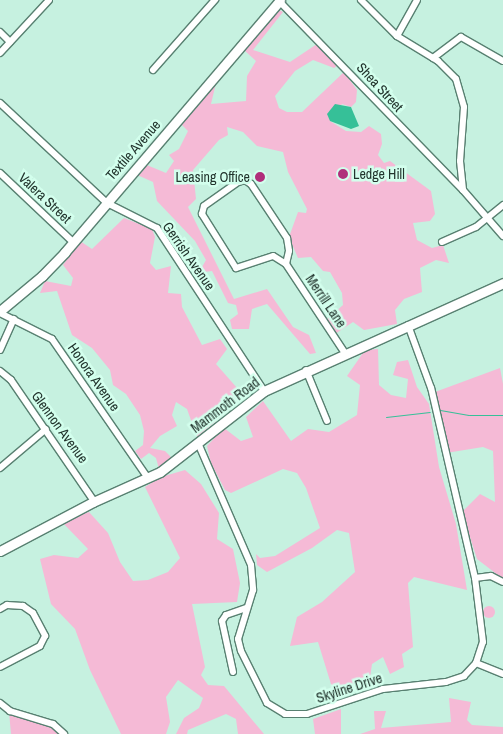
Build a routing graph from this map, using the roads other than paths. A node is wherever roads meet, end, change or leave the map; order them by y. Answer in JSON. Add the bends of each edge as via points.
{"nodes":[{"id":1,"x":48,"y":0,"type":"edge"},
{"id":2,"x":215,"y":0,"type":"edge"},
{"id":3,"x":280,"y":0,"type":"edge"},
{"id":4,"x":361,"y":0,"type":"edge"},
{"id":5,"x":416,"y":0,"type":"edge"},
{"id":6,"x":0,"y":32,"type":"edge"},
{"id":7,"x":397,"y":36,"type":"junction"},
{"id":8,"x":10,"y":42,"type":"junction"},
{"id":9,"x":0,"y":53,"type":"edge"},
{"id":10,"x":433,"y":58,"type":"junction"},
{"id":11,"x":503,"y":61,"type":"edge"},
{"id":12,"x":153,"y":70,"type":"dead end"},
{"id":13,"x":0,"y":103,"type":"edge"},
{"id":14,"x":0,"y":173,"type":"edge"},
{"id":15,"x":463,"y":190,"type":"junction"},
{"id":16,"x":107,"y":203,"type":"junction"},
{"id":17,"x":503,"y":205,"type":"edge"},
{"id":18,"x":489,"y":219,"type":"junction"},
{"id":19,"x":503,"y":236,"type":"edge"},
{"id":20,"x":73,"y":242,"type":"junction"},
{"id":21,"x":442,"y":242,"type":"dead end"},
{"id":22,"x":286,"y":264,"type":"junction"},
{"id":23,"x":503,"y":284,"type":"edge"},
{"id":24,"x":0,"y":312,"type":"edge"},
{"id":25,"x":14,"y":319,"type":"junction"},
{"id":26,"x":408,"y":325,"type":"junction"},
{"id":27,"x":0,"y":350,"type":"edge"},
{"id":28,"x":345,"y":353,"type":"junction"},
{"id":29,"x":306,"y":370,"type":"junction"},
{"id":30,"x":0,"y":371,"type":"edge"},
{"id":31,"x":264,"y":391,"type":"junction"},
{"id":32,"x":327,"y":421,"type":"dead end"},
{"id":33,"x":46,"y":429,"type":"junction"},
{"id":34,"x":198,"y":443,"type":"junction"},
{"id":35,"x":0,"y":468,"type":"edge"},
{"id":36,"x":148,"y":478,"type":"junction"},
{"id":37,"x":94,"y":501,"type":"junction"},
{"id":38,"x":0,"y":551,"type":"edge"},
{"id":39,"x":475,"y":578,"type":"junction"},
{"id":40,"x":503,"y":582,"type":"edge"},
{"id":41,"x":246,"y":608,"type":"junction"},
{"id":42,"x":0,"y":609,"type":"edge"},
{"id":43,"x":476,"y":663,"type":"junction"},
{"id":44,"x":0,"y":666,"type":"edge"},
{"id":45,"x":233,"y":672,"type":"dead end"},
{"id":46,"x":503,"y":674,"type":"edge"},
{"id":47,"x":0,"y":703,"type":"edge"},
{"id":48,"x":64,"y":734,"type":"edge"}],
"edges":[{"from":1,"to":8,"type":"street"},
{"from":2,"to":12,"type":"street"},
{"from":3,"to":15,"type":"street","name":"Shea Street"},
{"from":3,"to":16,"type":"main road","name":"Textile Avenue"},
{"from":4,"to":7,"type":"street"},
{"from":5,"to":7,"type":"street"},
{"from":6,"to":8,"type":"street"},
{"from":7,"to":10,"type":"street"},
{"from":8,"to":9,"type":"street"},
{"from":10,"to":11,"type":"street","via":[[461,37]]},
{"from":10,"to":15,"type":"street","via":[[456,79],[462,95],[460,160]]},
{"from":13,"to":16,"type":"street","name":"Gerrish Avenue"},
{"from":14,"to":20,"type":"street","name":"Valera Street"},
{"from":15,"to":18,"type":"street","name":"Shea Street"},
{"from":16,"to":20,"type":"main road","name":"Textile Avenue"},
{"from":16,"to":31,"type":"street","name":"Gerrish Avenue","via":[[157,228]]},
{"from":17,"to":18,"type":"street"},
{"from":18,"to":19,"type":"street","name":"Shea Street"},
{"from":18,"to":21,"type":"street"},
{"from":20,"to":24,"type":"main road","name":"Textile Avenue","via":[[42,276]]},
{"from":22,"to":22,"type":"street","via":[[287,238],[248,182],[238,182],[204,206],[202,214],[236,268],[273,256]]},
{"from":22,"to":28,"type":"street","name":"Merrill Lane"},
{"from":23,"to":26,"type":"main road","name":"Mammoth Road"},
{"from":24,"to":25,"type":"street","name":"Honora Avenue"},
{"from":25,"to":27,"type":"street"},
{"from":25,"to":36,"type":"street","name":"Honora Avenue","via":[[45,333],[56,344]]},
{"from":26,"to":28,"type":"main road","name":"Mammoth Road"},
{"from":26,"to":39,"type":"street","via":[[431,388]]},
{"from":28,"to":29,"type":"main road","name":"Mammoth Road"},
{"from":29,"to":31,"type":"main road","name":"Mammoth Road"},
{"from":29,"to":32,"type":"street"},
{"from":30,"to":33,"type":"street","name":"Glennon Avenue","via":[[11,380]]},
{"from":31,"to":34,"type":"main road","name":"Mammoth Road"},
{"from":33,"to":35,"type":"street"},
{"from":33,"to":37,"type":"street","name":"Glennon Avenue"},
{"from":34,"to":36,"type":"main road","name":"Mammoth Road"},
{"from":34,"to":41,"type":"street","name":"Skyline Drive","via":[[251,564],[253,590]]},
{"from":36,"to":37,"type":"main road","name":"Mammoth Road"},
{"from":37,"to":38,"type":"main road","name":"Mammoth Road"},
{"from":39,"to":40,"type":"street","via":[[491,576]]},
{"from":39,"to":43,"type":"street","via":[[484,642]]},
{"from":41,"to":43,"type":"street","name":"Skyline Drive","via":[[239,629],[241,651],[267,703],[284,714],[325,710],[383,689],[457,680]]},
{"from":41,"to":45,"type":"street","via":[[226,615],[222,621]]},
{"from":42,"to":44,"type":"street","via":[[7,605],[23,606],[33,613],[45,636],[40,646]]},
{"from":43,"to":46,"type":"street"},
{"from":47,"to":48,"type":"street","via":[[10,711],[53,724]]}]}
